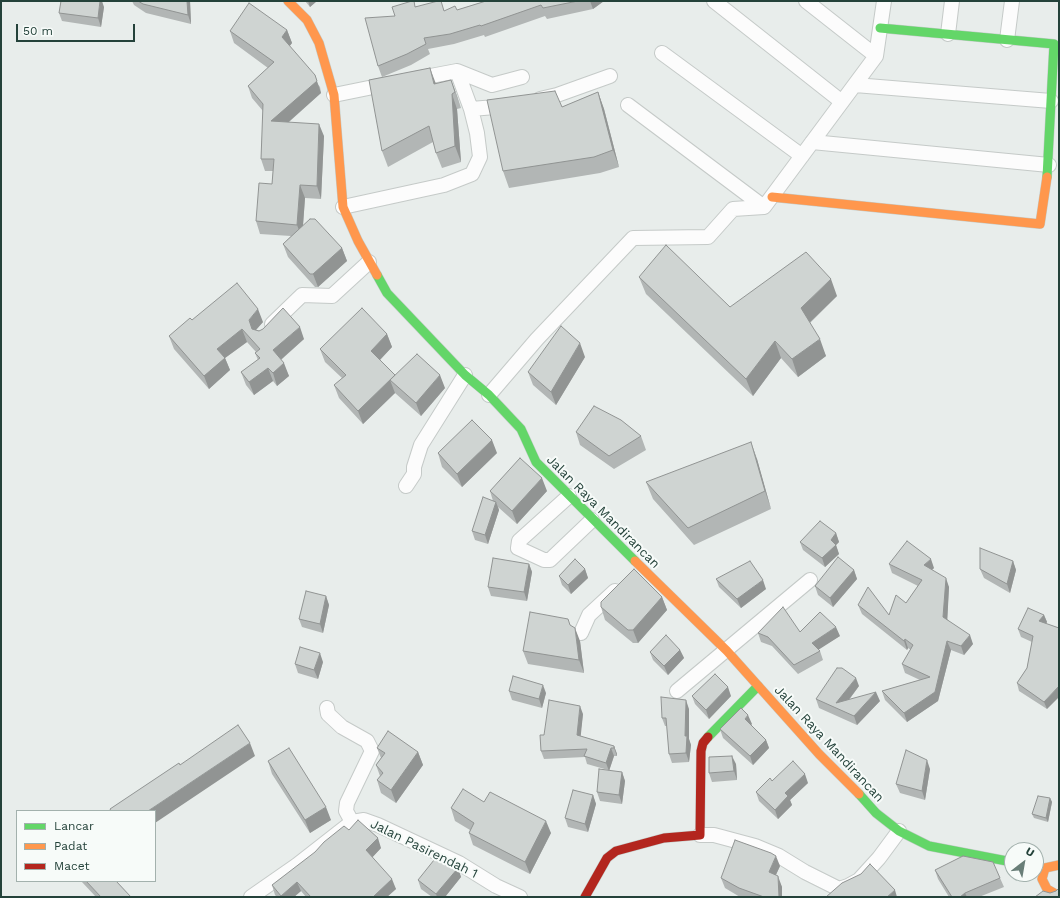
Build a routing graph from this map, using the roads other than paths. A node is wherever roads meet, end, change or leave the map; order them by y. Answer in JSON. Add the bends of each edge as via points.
{"nodes":[{"id":1,"x":288,"y":1,"type":"edge"},
{"id":2,"x":714,"y":1,"type":"edge"},
{"id":3,"x":806,"y":1,"type":"edge"},
{"id":4,"x":884,"y":1,"type":"edge"},
{"id":5,"x":952,"y":1,"type":"edge"},
{"id":6,"x":1012,"y":1,"type":"edge"},
{"id":7,"x":880,"y":28,"type":"junction"},
{"id":8,"x":948,"y":34,"type":"junction"},
{"id":9,"x":1007,"y":40,"type":"junction"},
{"id":10,"x":1056,"y":40,"type":"edge"},
{"id":11,"x":662,"y":53,"type":"dead end"},
{"id":12,"x":876,"y":56,"type":"junction"},
{"id":13,"x":457,"y":70,"type":"junction"},
{"id":14,"x":610,"y":76,"type":"dead end"},
{"id":15,"x":522,"y":77,"type":"dead end"},
{"id":16,"x":855,"y":85,"type":"junction"},
{"id":17,"x":334,"y":95,"type":"junction"},
{"id":18,"x":842,"y":102,"type":"junction"},
{"id":19,"x":1051,"y":102,"type":"junction"},
{"id":20,"x":628,"y":105,"type":"dead end"},
{"id":21,"x":471,"y":109,"type":"junction"},
{"id":22,"x":812,"y":142,"type":"junction"},
{"id":23,"x":802,"y":156,"type":"junction"},
{"id":24,"x":1049,"y":165,"type":"junction"},
{"id":25,"x":768,"y":202,"type":"junction"},
{"id":26,"x":343,"y":207,"type":"junction"},
{"id":27,"x":369,"y":262,"type":"junction"},
{"id":28,"x":262,"y":335,"type":"edge"},
{"id":29,"x":465,"y":375,"type":"junction"},
{"id":30,"x":490,"y":395,"type":"junction"},
{"id":31,"x":406,"y":486,"type":"dead end"},
{"id":32,"x":569,"y":496,"type":"junction"},
{"id":33,"x":592,"y":520,"type":"junction"},
{"id":34,"x":641,"y":568,"type":"junction"},
{"id":35,"x":810,"y":580,"type":"dead end"},
{"id":36,"x":581,"y":633,"type":"dead end"},
{"id":37,"x":727,"y":651,"type":"junction"},
{"id":38,"x":758,"y":686,"type":"junction"},
{"id":39,"x":677,"y":691,"type":"dead end"},
{"id":40,"x":327,"y":708,"type":"dead end"},
{"id":41,"x":352,"y":822,"type":"junction"},
{"id":42,"x":899,"y":830,"type":"junction"},
{"id":43,"x":700,"y":835,"type":"junction"},
{"id":44,"x":1004,"y":860,"type":"edge"},
{"id":45,"x":1059,"y":865,"type":"edge"},
{"id":46,"x":1044,"y":867,"type":"edge"},
{"id":47,"x":1043,"y":882,"type":"edge"},
{"id":48,"x":267,"y":893,"type":"edge"},
{"id":49,"x":1054,"y":894,"type":"edge"},
{"id":50,"x":251,"y":897,"type":"edge"},
{"id":51,"x":520,"y":897,"type":"edge"},
{"id":52,"x":585,"y":897,"type":"edge"}],
"edges":[{"from":1,"to":17,"type":"main road","name":"Jalan Raya Mandirancan","via":[[307,20],[319,43]]},
{"from":2,"to":18,"type":"street"},
{"from":3,"to":12,"type":"street"},
{"from":4,"to":7,"type":"street"},
{"from":5,"to":8,"type":"street"},
{"from":6,"to":9,"type":"street"},
{"from":7,"to":8,"type":"main road"},
{"from":7,"to":12,"type":"street"},
{"from":8,"to":9,"type":"main road"},
{"from":9,"to":10,"type":"main road"},
{"from":10,"to":19,"type":"main road"},
{"from":11,"to":23,"type":"street"},
{"from":12,"to":16,"type":"street"},
{"from":13,"to":15,"type":"street","via":[[492,85]]},
{"from":13,"to":17,"type":"street"},
{"from":13,"to":21,"type":"street"},
{"from":14,"to":21,"type":"street","via":[[557,95],[507,106]]},
{"from":16,"to":18,"type":"street"},
{"from":16,"to":19,"type":"street"},
{"from":17,"to":26,"type":"main road","name":"Jalan Raya Mandirancan"},
{"from":18,"to":22,"type":"street"},
{"from":19,"to":24,"type":"main road"},
{"from":20,"to":25,"type":"street"},
{"from":21,"to":26,"type":"street","via":[[480,157],[472,174],[444,185]]},
{"from":22,"to":23,"type":"street"},
{"from":22,"to":24,"type":"street"},
{"from":23,"to":25,"type":"street"},
{"from":24,"to":25,"type":"main road","via":[[1040,224]]},
{"from":25,"to":30,"type":"street","via":[[733,209],[708,236],[633,238],[537,339]]},
{"from":26,"to":27,"type":"main road","name":"Jalan Raya Mandirancan"},
{"from":27,"to":28,"type":"street","via":[[332,296],[302,294]]},
{"from":27,"to":29,"type":"main road","name":"Jalan Raya Mandirancan","via":[[387,293]]},
{"from":29,"to":30,"type":"main road","name":"Jalan Raya Mandirancan"},
{"from":29,"to":31,"type":"street","via":[[421,445],[414,474]]},
{"from":30,"to":32,"type":"main road","name":"Jalan Raya Mandirancan","via":[[521,429],[536,462]]},
{"from":32,"to":33,"type":"main road","name":"Jalan Raya Mandirancan"},
{"from":32,"to":33,"type":"street","via":[[519,540],[518,548],[544,560],[550,560]]},
{"from":33,"to":34,"type":"main road","name":"Jalan Raya Mandirancan"},
{"from":34,"to":36,"type":"street","via":[[589,615]]},
{"from":34,"to":37,"type":"main road","name":"Jalan Raya Mandirancan"},
{"from":35,"to":37,"type":"street"},
{"from":37,"to":38,"type":"main road","name":"Jalan Raya Mandirancan"},
{"from":37,"to":39,"type":"street"},
{"from":38,"to":42,"type":"main road","name":"Jalan Raya Mandirancan","via":[[819,754],[871,807]]},
{"from":38,"to":43,"type":"main road","via":[[704,743],[701,751]]},
{"from":40,"to":41,"type":"street","via":[[328,714],[342,727],[367,741],[372,751],[347,803],[346,811]]},
{"from":41,"to":48,"type":"street","name":"Jalan Pasirendah 1"},
{"from":41,"to":51,"type":"street","name":"Jalan Pasirendah 1","via":[[364,820],[378,824],[459,863],[496,886]]},
{"from":42,"to":43,"type":"street","via":[[859,880],[839,889],[779,856],[755,846],[714,835]]},
{"from":42,"to":44,"type":"main road","name":"Jalan Raya Mandirancan","via":[[929,846]]},
{"from":43,"to":52,"type":"main road","via":[[664,838],[616,851],[607,858]]},
{"from":45,"to":46,"type":"main road"},
{"from":47,"to":49,"type":"main road"},
{"from":48,"to":50,"type":"street","name":"Jalan Pasirendah 1"}]}
